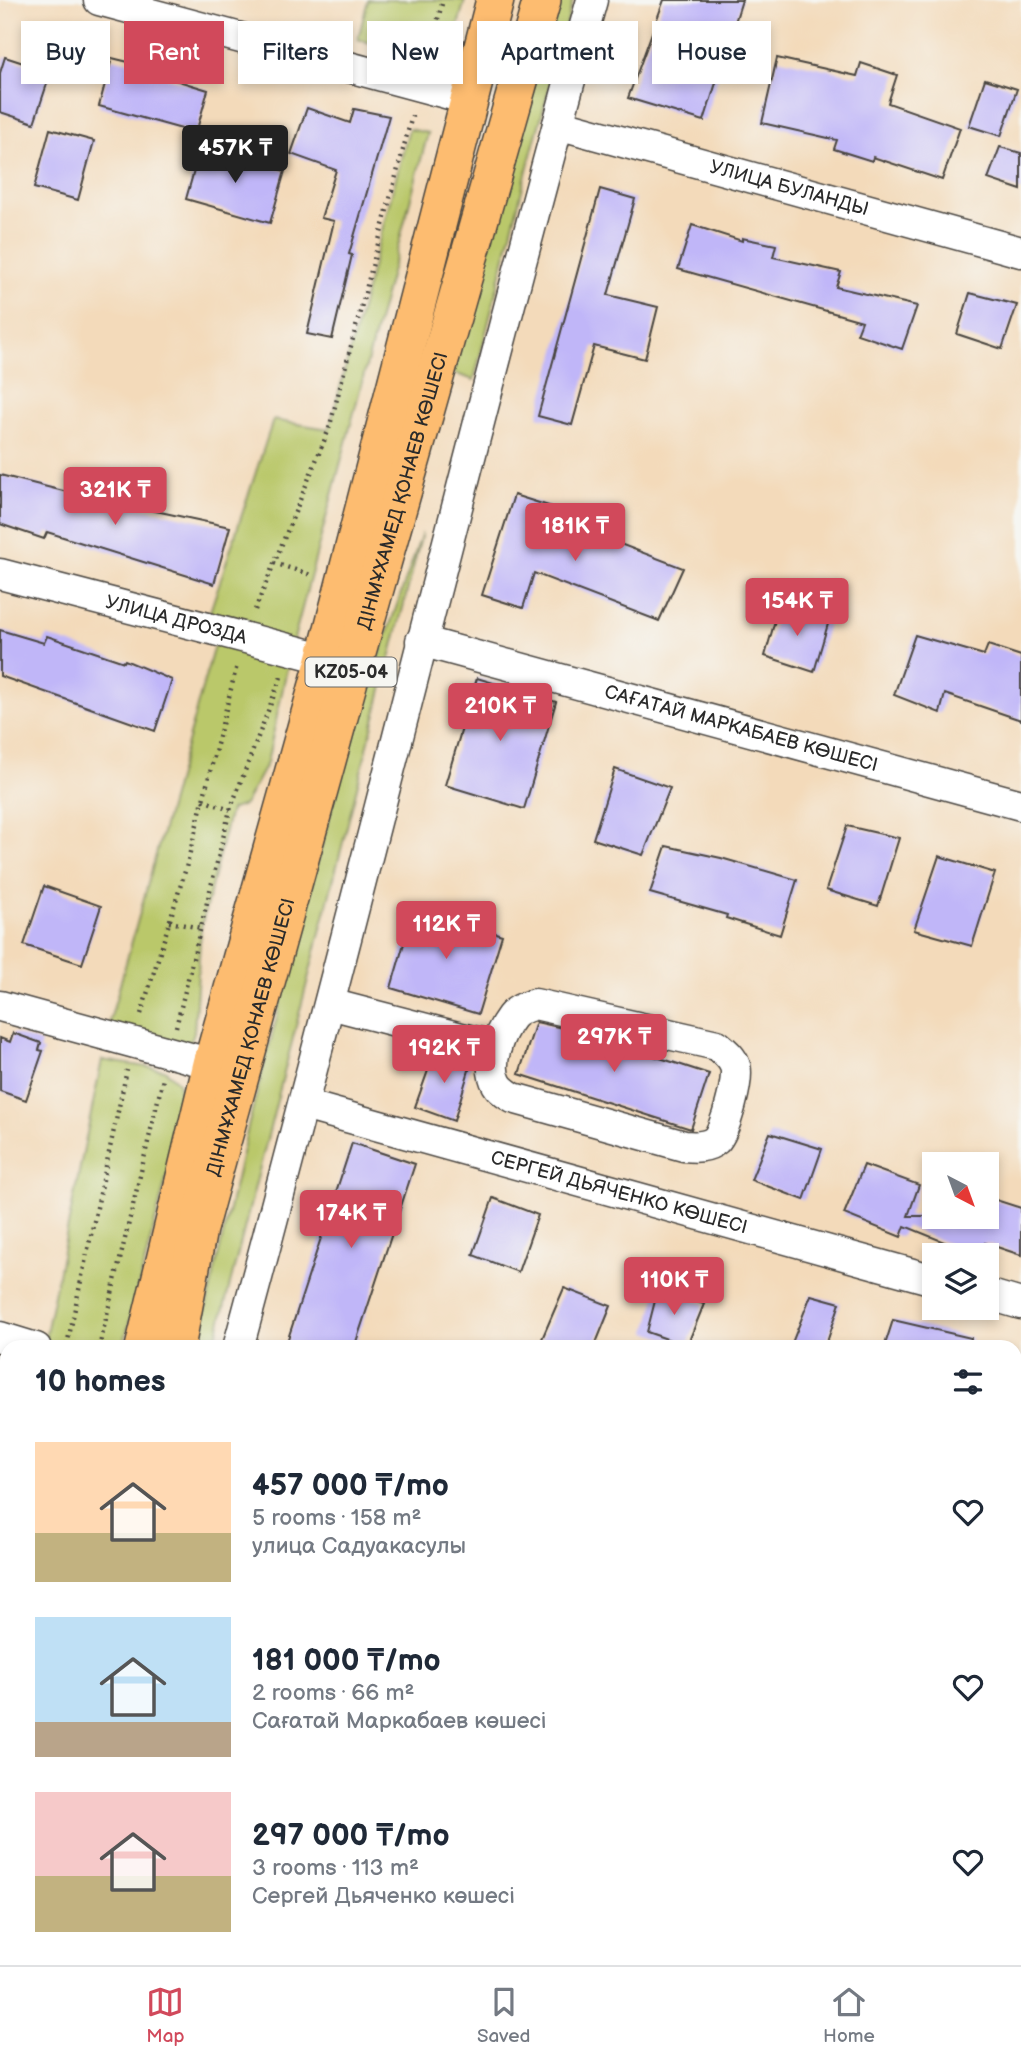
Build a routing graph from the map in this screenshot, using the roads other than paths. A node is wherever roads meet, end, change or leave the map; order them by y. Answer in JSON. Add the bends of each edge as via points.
{"nodes":[{"id":1,"x":99,"y":0,"type":"edge"},
{"id":2,"x":495,"y":0,"type":"edge"},
{"id":3,"x":542,"y":0,"type":"edge"},
{"id":4,"x":593,"y":0,"type":"edge"},
{"id":5,"x":468,"y":99,"type":"junction"},
{"id":6,"x":558,"y":124,"type":"junction"},
{"id":7,"x":1021,"y":251,"type":"edge"},
{"id":8,"x":0,"y":574,"type":"edge"},
{"id":9,"x":421,"y":641,"type":"junction"},
{"id":10,"x":339,"y":663,"type":"junction"},
{"id":11,"x":1021,"y":805,"type":"edge"},
{"id":12,"x":330,"y":1004,"type":"junction"},
{"id":13,"x":0,"y":1006,"type":"edge"},
{"id":14,"x":496,"y":1047,"type":"junction"},
{"id":15,"x":212,"y":1064,"type":"junction"},
{"id":16,"x":304,"y":1105,"type":"junction"},
{"id":17,"x":922,"y":1277,"type":"edge"},
{"id":18,"x":999,"y":1298,"type":"edge"},
{"id":19,"x":1021,"y":1304,"type":"edge"},
{"id":20,"x":146,"y":1340,"type":"edge"},
{"id":21,"x":177,"y":1340,"type":"edge"},
{"id":22,"x":241,"y":1340,"type":"edge"}],
"edges":[{"from":1,"to":5,"type":"street"},
{"from":2,"to":5,"type":"main road","name":"ДІНМҰХАМЕД ҚОНАЕВ КӨШЕСІ","number":"KZ05-04"},
{"from":3,"to":10,"type":"main road","name":"ДІНМҰХАМЕД ҚОНАЕВ КӨШЕСІ","number":"KZ05-04"},
{"from":4,"to":6,"type":"street"},
{"from":5,"to":10,"type":"main road","name":"ДІНМҰХАМЕД ҚОНАЕВ КӨШЕСІ","number":"KZ05-04"},
{"from":6,"to":7,"type":"street","name":"УЛИЦА БУЛАНДЫ"},
{"from":6,"to":9,"type":"street"},
{"from":8,"to":10,"type":"street","name":"УЛИЦА ДРОЗДА"},
{"from":9,"to":11,"type":"street","name":"САҒАТАЙ МАРКАБАЕВ КӨШЕСІ"},
{"from":9,"to":12,"type":"street"},
{"from":10,"to":15,"type":"main road","name":"ДІНМҰХАМЕД ҚОНАЕВ КӨШЕСІ","number":"KZ05-04"},
{"from":10,"to":21,"type":"main road","name":"ДІНМҰХАМЕД ҚОНАЕВ КӨШЕСІ","number":"KZ05-04","via":[[198,1229]]},
{"from":12,"to":14,"type":"street"},
{"from":12,"to":16,"type":"street"},
{"from":13,"to":15,"type":"street"},
{"from":14,"to":14,"type":"street","via":[[496,1083],[513,1098],[697,1148],[715,1141],[722,1130],[737,1080],[736,1067],[717,1045],[535,1004],[512,1016]]},
{"from":15,"to":20,"type":"main road","name":"ДІНМҰХАМЕД ҚОНАЕВ КӨШЕСІ","number":"KZ05-04"},
{"from":16,"to":17,"type":"street","name":"СЕРГЕЙ ДЬЯЧЕНКО КӨШЕСІ"},
{"from":16,"to":22,"type":"street"},
{"from":18,"to":19,"type":"street"}]}
